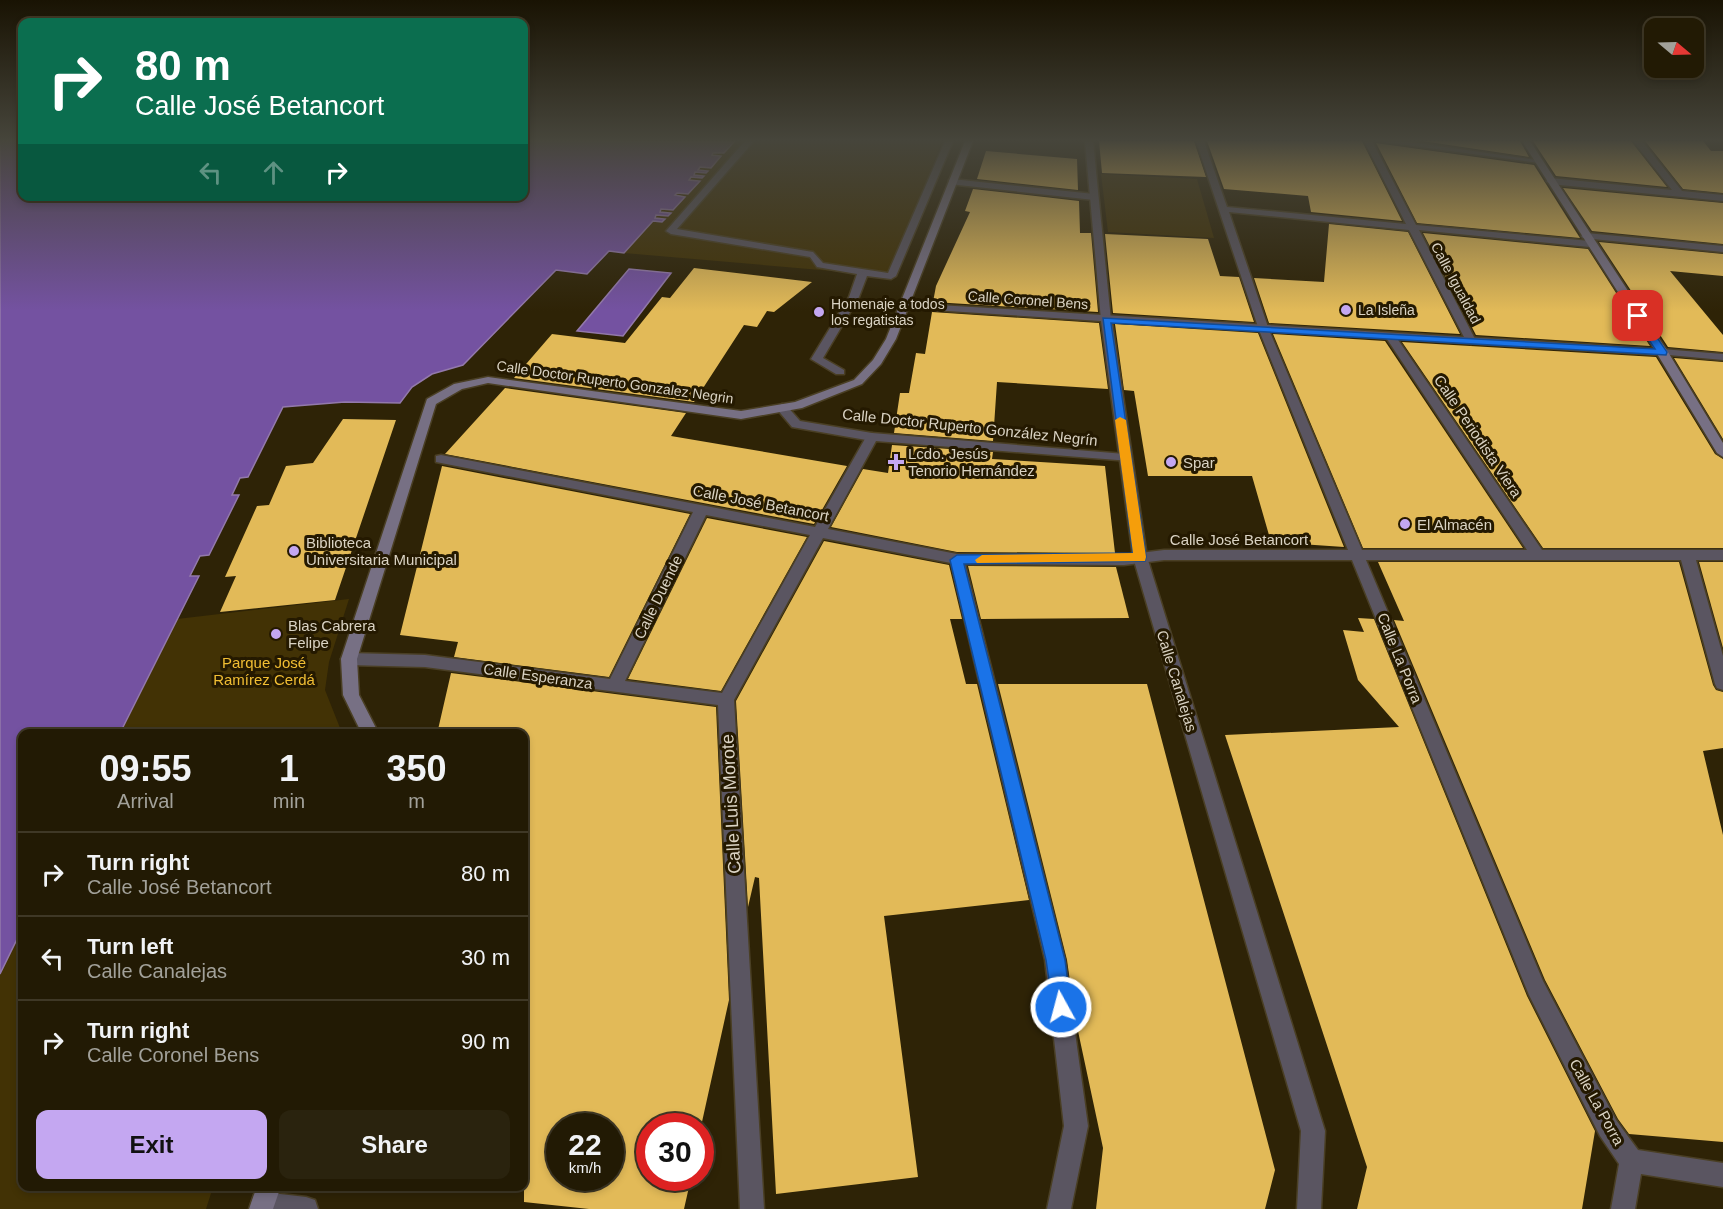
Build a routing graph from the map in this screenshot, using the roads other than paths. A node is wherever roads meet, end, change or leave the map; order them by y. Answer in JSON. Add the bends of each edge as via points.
{"nodes":[{"id":1,"x":700,"y":197,"type":"edge"},
{"id":2,"x":925,"y":197,"type":"edge"},
{"id":3,"x":946,"y":197,"type":"edge"},
{"id":4,"x":1094,"y":197,"type":"edge"},
{"id":5,"x":1218,"y":197,"type":"edge"},
{"id":6,"x":1396,"y":197,"type":"edge"},
{"id":7,"x":1561,"y":197,"type":"edge"},
{"id":8,"x":1222,"y":209,"type":"junction"},
{"id":9,"x":1410,"y":227,"type":"junction"},
{"id":10,"x":1588,"y":239,"type":"junction"},
{"id":11,"x":1723,"y":249,"type":"edge"},
{"id":12,"x":863,"y":272,"type":"junction"},
{"id":13,"x":905,"y":306,"type":"junction"},
{"id":14,"x":1106,"y":320,"type":"junction"},
{"id":15,"x":1264,"y":330,"type":"junction"},
{"id":16,"x":1390,"y":336,"type":"junction"},
{"id":17,"x":1471,"y":341,"type":"junction"},
{"id":18,"x":1662,"y":352,"type":"junction"},
{"id":19,"x":1723,"y":357,"type":"edge"},
{"id":20,"x":840,"y":372,"type":"dead end"},
{"id":21,"x":782,"y":408,"type":"junction"},
{"id":22,"x":872,"y":437,"type":"junction"},
{"id":23,"x":1723,"y":453,"type":"edge"},
{"id":24,"x":1125,"y":458,"type":"junction"},
{"id":25,"x":441,"y":459,"type":"dead end"},
{"id":26,"x":702,"y":508,"type":"junction"},
{"id":27,"x":820,"y":532,"type":"junction"},
{"id":28,"x":1687,"y":554,"type":"junction"},
{"id":29,"x":1538,"y":555,"type":"junction"},
{"id":30,"x":1723,"y":555,"type":"edge"},
{"id":31,"x":1358,"y":556,"type":"junction"},
{"id":32,"x":1140,"y":557,"type":"junction"},
{"id":33,"x":957,"y":560,"type":"junction"},
{"id":34,"x":349,"y":659,"type":"junction"},
{"id":35,"x":1723,"y":684,"type":"edge"},
{"id":36,"x":614,"y":686,"type":"junction"},
{"id":37,"x":726,"y":700,"type":"junction"},
{"id":38,"x":368,"y":729,"type":"edge"},
{"id":39,"x":1631,"y":1161,"type":"junction"},
{"id":40,"x":1723,"y":1176,"type":"edge"},
{"id":41,"x":264,"y":1200,"type":"edge"},
{"id":42,"x":306,"y":1209,"type":"edge"},
{"id":43,"x":752,"y":1209,"type":"edge"},
{"id":44,"x":1059,"y":1209,"type":"edge"},
{"id":45,"x":1309,"y":1209,"type":"edge"},
{"id":46,"x":1623,"y":1209,"type":"edge"}],
"edges":[{"from":1,"to":12,"type":"street","via":[[671,231],[813,255],[820,265]]},
{"from":2,"to":12,"type":"street","via":[[891,276]]},
{"from":3,"to":13,"type":"main road","name":"Calle Doctor Ruperto Gonzalez Negrin"},
{"from":4,"to":14,"type":"street","name":"Calle Canalejas"},
{"from":5,"to":8,"type":"street","name":"Calle La Porra"},
{"from":6,"to":9,"type":"street","name":"Calle Igualdad"},
{"from":7,"to":10,"type":"main road"},
{"from":8,"to":9,"type":"street"},
{"from":8,"to":15,"type":"street","name":"Calle La Porra"},
{"from":9,"to":10,"type":"street"},
{"from":9,"to":17,"type":"street","name":"Calle Igualdad"},
{"from":10,"to":11,"type":"street"},
{"from":10,"to":18,"type":"main road"},
{"from":12,"to":20,"type":"street","via":[[854,297],[817,359]]},
{"from":13,"to":14,"type":"street","name":"Calle Coronel Bens"},
{"from":13,"to":21,"type":"main road","name":"Calle Doctor Ruperto Gonzalez Negrin","via":[[877,362],[858,382]]},
{"from":14,"to":15,"type":"street","name":"Calle Coronel Bens"},
{"from":14,"to":24,"type":"street","name":"Calle Canalejas"},
{"from":15,"to":16,"type":"street","name":"Calle Coronel Bens"},
{"from":15,"to":31,"type":"street","name":"Calle La Porra"},
{"from":16,"to":17,"type":"street","name":"Calle Coronel Bens"},
{"from":16,"to":29,"type":"street","name":"Calle Periodista Viera"},
{"from":17,"to":18,"type":"street","name":"Calle Coronel Bens"},
{"from":18,"to":19,"type":"street","name":"Calle Coronel Bens"},
{"from":18,"to":23,"type":"main road"},
{"from":21,"to":22,"type":"street","name":"Calle Doctor Ruperto González Negrín","via":[[796,423]]},
{"from":21,"to":34,"type":"main road","name":"Calle Doctor Ruperto Gonzalez Negrin","via":[[741,415],[488,380],[467,382],[447,390],[431,402]]},
{"from":22,"to":24,"type":"street","name":"Calle Doctor Ruperto González Negrín"},
{"from":22,"to":27,"type":"street"},
{"from":24,"to":32,"type":"street","name":"Calle Canalejas"},
{"from":25,"to":26,"type":"street","name":"Calle José Betancort"},
{"from":26,"to":27,"type":"street","name":"Calle José Betancort"},
{"from":26,"to":36,"type":"street","name":"Calle Duende"},
{"from":27,"to":33,"type":"street","name":"Calle José Betancort"},
{"from":27,"to":37,"type":"street"},
{"from":28,"to":29,"type":"street","name":"Calle José Betancort"},
{"from":28,"to":30,"type":"street","name":"Calle José Betancort"},
{"from":28,"to":35,"type":"street"},
{"from":29,"to":31,"type":"street","name":"Calle José Betancort"},
{"from":31,"to":32,"type":"street","name":"Calle José Betancort"},
{"from":31,"to":39,"type":"street","name":"Calle La Porra","via":[[1536,988],[1608,1128]]},
{"from":32,"to":33,"type":"street","name":"Calle José Betancort"},
{"from":32,"to":45,"type":"street","name":"Calle Canalejas","via":[[1313,1131]]},
{"from":33,"to":44,"type":"street","via":[[1055,960],[1076,1126]]},
{"from":34,"to":36,"type":"street","name":"Calle Esperanza","via":[[425,661]]},
{"from":34,"to":38,"type":"main road","via":[[351,695]]},
{"from":36,"to":37,"type":"street","name":"Calle Esperanza"},
{"from":37,"to":43,"type":"street","name":"Calle Luis Morote"},
{"from":39,"to":40,"type":"street"},
{"from":39,"to":46,"type":"street"},
{"from":41,"to":42,"type":"street"}]}
